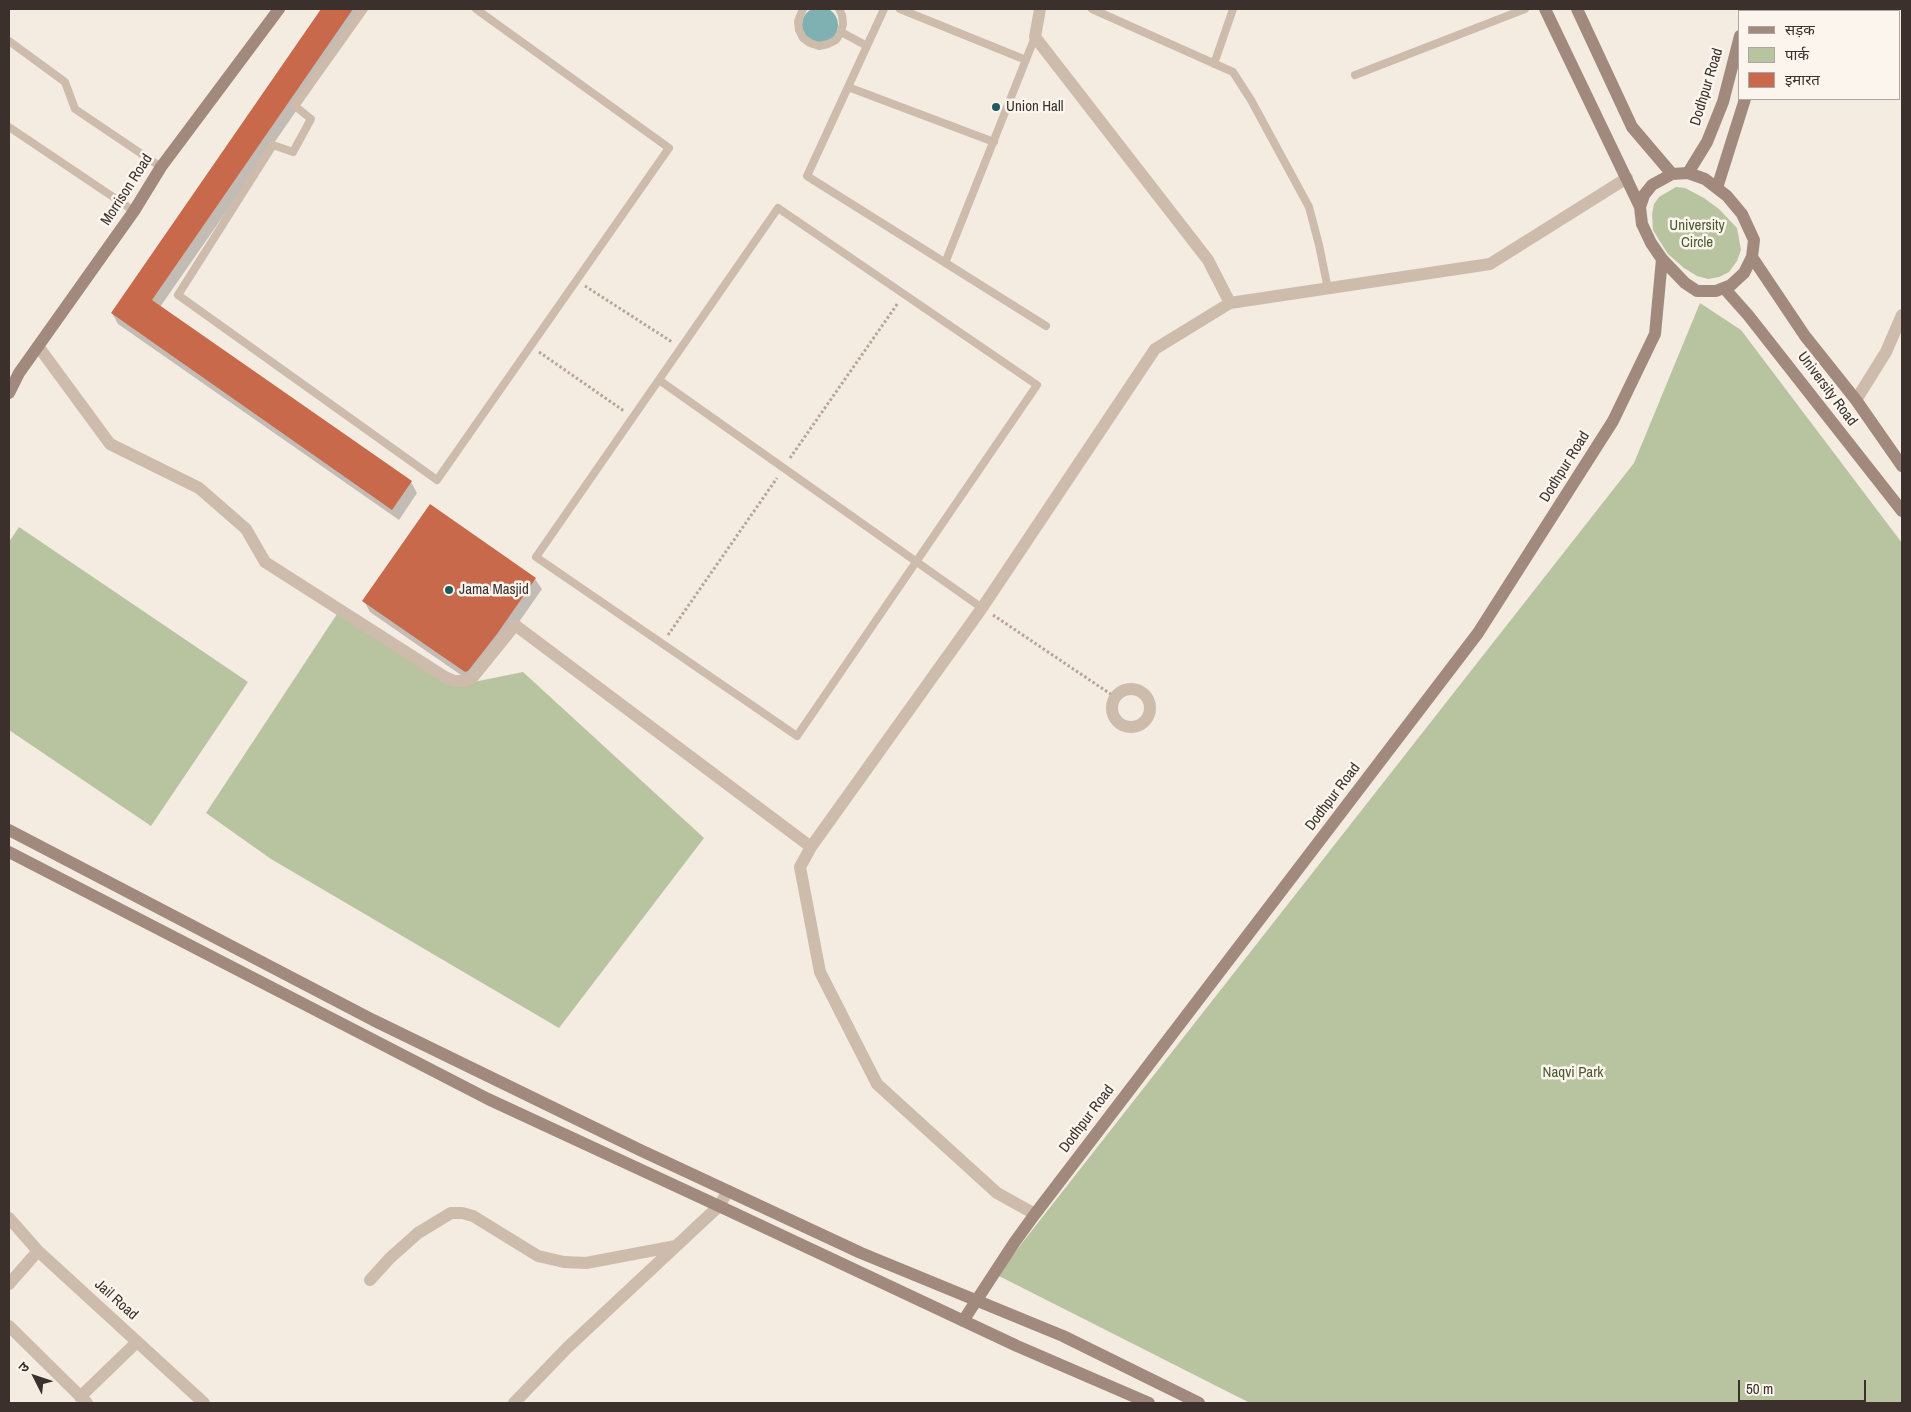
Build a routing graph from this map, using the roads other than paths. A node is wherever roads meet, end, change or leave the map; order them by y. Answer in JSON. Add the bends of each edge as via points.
{"nodes":[{"id":1,"x":278,"y":9,"type":"edge"},
{"id":2,"x":364,"y":9,"type":"edge"},
{"id":3,"x":476,"y":9,"type":"edge"},
{"id":4,"x":803,"y":9,"type":"edge"},
{"id":5,"x":838,"y":9,"type":"edge"},
{"id":6,"x":884,"y":9,"type":"edge"},
{"id":7,"x":900,"y":9,"type":"edge"},
{"id":8,"x":1040,"y":9,"type":"edge"},
{"id":9,"x":1092,"y":9,"type":"edge"},
{"id":10,"x":1232,"y":9,"type":"edge"},
{"id":11,"x":1525,"y":9,"type":"edge"},
{"id":12,"x":1545,"y":9,"type":"edge"},
{"id":13,"x":1577,"y":9,"type":"edge"},
{"id":14,"x":841,"y":32,"type":"junction"},
{"id":15,"x":1035,"y":37,"type":"junction"},
{"id":16,"x":9,"y":41,"type":"edge"},
{"id":17,"x":1738,"y":44,"type":"edge"},
{"id":18,"x":867,"y":46,"type":"junction"},
{"id":19,"x":1026,"y":60,"type":"junction"},
{"id":20,"x":1214,"y":64,"type":"junction"},
{"id":21,"x":1355,"y":74,"type":"dead end"},
{"id":22,"x":848,"y":87,"type":"junction"},
{"id":23,"x":1745,"y":100,"type":"edge"},
{"id":24,"x":9,"y":127,"type":"edge"},
{"id":25,"x":994,"y":142,"type":"junction"},
{"id":26,"x":161,"y":168,"type":"junction"},
{"id":27,"x":1688,"y":173,"type":"junction"},
{"id":28,"x":1672,"y":174,"type":"junction"},
{"id":29,"x":1627,"y":178,"type":"junction"},
{"id":30,"x":1717,"y":188,"type":"junction"},
{"id":31,"x":1640,"y":207,"type":"junction"},
{"id":32,"x":134,"y":211,"type":"junction"},
{"id":33,"x":1752,"y":257,"type":"junction"},
{"id":34,"x":1662,"y":259,"type":"junction"},
{"id":35,"x":945,"y":263,"type":"junction"},
{"id":36,"x":1724,"y":288,"type":"junction"},
{"id":37,"x":1328,"y":289,"type":"junction"},
{"id":38,"x":1230,"y":304,"type":"junction"},
{"id":39,"x":1902,"y":315,"type":"edge"},
{"id":40,"x":1046,"y":326,"type":"dead end"},
{"id":41,"x":38,"y":346,"type":"junction"},
{"id":42,"x":659,"y":380,"type":"junction"},
{"id":43,"x":9,"y":393,"type":"edge"},
{"id":44,"x":1856,"y":400,"type":"junction"},
{"id":45,"x":1902,"y":466,"type":"edge"},
{"id":46,"x":1902,"y":511,"type":"edge"},
{"id":47,"x":916,"y":562,"type":"junction"},
{"id":48,"x":982,"y":608,"type":"junction"},
{"id":49,"x":9,"y":830,"type":"edge"},
{"id":50,"x":811,"y":847,"type":"junction"},
{"id":51,"x":9,"y":852,"type":"edge"},
{"id":52,"x":728,"y":1191,"type":"junction"},
{"id":53,"x":719,"y":1206,"type":"junction"},
{"id":54,"x":1035,"y":1214,"type":"junction"},
{"id":55,"x":9,"y":1218,"type":"edge"},
{"id":56,"x":676,"y":1246,"type":"junction"},
{"id":57,"x":38,"y":1251,"type":"junction"},
{"id":58,"x":370,"y":1280,"type":"dead end"},
{"id":59,"x":9,"y":1284,"type":"edge"},
{"id":60,"x":977,"y":1300,"type":"junction"},
{"id":61,"x":963,"y":1321,"type":"junction"},
{"id":62,"x":9,"y":1326,"type":"edge"},
{"id":63,"x":137,"y":1342,"type":"junction"},
{"id":64,"x":84,"y":1400,"type":"edge"},
{"id":65,"x":204,"y":1403,"type":"edge"},
{"id":66,"x":514,"y":1403,"type":"edge"},
{"id":67,"x":1149,"y":1403,"type":"edge"},
{"id":68,"x":1199,"y":1403,"type":"edge"}],
"edges":[{"from":1,"to":26,"type":"main road","name":"Morrison Road"},
{"from":2,"to":3,"type":"lane","via":[[295,106],[311,119],[293,152],[273,145],[178,295],[437,480],[669,148]]},
{"from":4,"to":14,"type":"lane","via":[[798,21],[799,30],[810,43],[828,44]]},
{"from":5,"to":14,"type":"lane","via":[[842,15]]},
{"from":6,"to":18,"type":"lane"},
{"from":7,"to":19,"type":"lane"},
{"from":8,"to":15,"type":"street"},
{"from":9,"to":20,"type":"lane"},
{"from":10,"to":20,"type":"lane"},
{"from":11,"to":21,"type":"lane"},
{"from":12,"to":29,"type":"main road"},
{"from":13,"to":28,"type":"main road","via":[[1632,127]]},
{"from":14,"to":18,"type":"lane"},
{"from":15,"to":19,"type":"lane"},
{"from":15,"to":38,"type":"street","via":[[1208,260]]},
{"from":16,"to":26,"type":"lane","via":[[64,82],[76,109]]},
{"from":17,"to":27,"type":"main road","name":"Dodhpur Road","via":[[1723,102],[1707,142]]},
{"from":18,"to":22,"type":"lane"},
{"from":19,"to":25,"type":"lane"},
{"from":20,"to":37,"type":"lane","via":[[1233,72],[1309,207]]},
{"from":22,"to":25,"type":"lane"},
{"from":22,"to":35,"type":"lane","via":[[807,176]]},
{"from":23,"to":30,"type":"main road"},
{"from":24,"to":32,"type":"lane"},
{"from":25,"to":35,"type":"lane"},
{"from":26,"to":32,"type":"main road","name":"Morrison Road"},
{"from":27,"to":28,"type":"main road"},
{"from":27,"to":30,"type":"main road"},
{"from":28,"to":31,"type":"main road","via":[[1652,185]]},
{"from":29,"to":31,"type":"main road"},
{"from":29,"to":37,"type":"street","via":[[1490,264]]},
{"from":30,"to":33,"type":"main road","via":[[1742,214],[1754,240]]},
{"from":31,"to":34,"type":"main road","via":[[1642,224]]},
{"from":32,"to":41,"type":"main road","name":"Morrison Road"},
{"from":33,"to":36,"type":"main road","via":[[1744,273]]},
{"from":33,"to":44,"type":"main road","name":"University Road","via":[[1805,336]]},
{"from":34,"to":36,"type":"main road","via":[[1685,283],[1697,290],[1716,292]]},
{"from":34,"to":54,"type":"main road","name":"Dodhpur Road","via":[[1655,334],[1613,422],[1478,633]]},
{"from":35,"to":40,"type":"lane"},
{"from":36,"to":46,"type":"main road","name":"University Road","via":[[1754,321]]},
{"from":37,"to":38,"type":"street"},
{"from":38,"to":48,"type":"street","via":[[1155,348]]},
{"from":39,"to":44,"type":"street","via":[[1886,352]]},
{"from":41,"to":43,"type":"main road","name":"Morrison Road","via":[[18,373]]},
{"from":41,"to":50,"type":"street","via":[[110,444],[199,488],[246,529],[264,562],[454,681],[472,677],[515,625]]},
{"from":42,"to":47,"type":"lane"},
{"from":42,"to":47,"type":"lane","via":[[778,208],[1037,385]]},
{"from":42,"to":47,"type":"lane","via":[[536,557],[797,736]]},
{"from":44,"to":45,"type":"main road","name":"University Road"},
{"from":47,"to":48,"type":"lane"},
{"from":48,"to":50,"type":"street"},
{"from":49,"to":52,"type":"main road","via":[[373,1020]]},
{"from":50,"to":54,"type":"street","via":[[800,867],[820,972],[877,1084],[997,1193]]},
{"from":51,"to":53,"type":"main road","via":[[488,1100]]},
{"from":52,"to":53,"type":"street"},
{"from":52,"to":60,"type":"main road","via":[[861,1253]]},
{"from":53,"to":56,"type":"street"},
{"from":53,"to":61,"type":"main road"},
{"from":54,"to":60,"type":"main road","name":"Dodhpur Road"},
{"from":55,"to":57,"type":"street","name":"Jail Road"},
{"from":56,"to":58,"type":"street","via":[[586,1263],[564,1262],[538,1256],[473,1216],[451,1213],[418,1233]]},
{"from":56,"to":66,"type":"street","via":[[567,1348]]},
{"from":57,"to":59,"type":"street"},
{"from":57,"to":63,"type":"street","name":"Jail Road"},
{"from":60,"to":61,"type":"main road","name":"Dodhpur Road"},
{"from":60,"to":68,"type":"main road","via":[[1063,1336]]},
{"from":61,"to":67,"type":"main road"},
{"from":62,"to":64,"type":"street"},
{"from":63,"to":64,"type":"street"},
{"from":63,"to":65,"type":"street","name":"Jail Road"}]}
